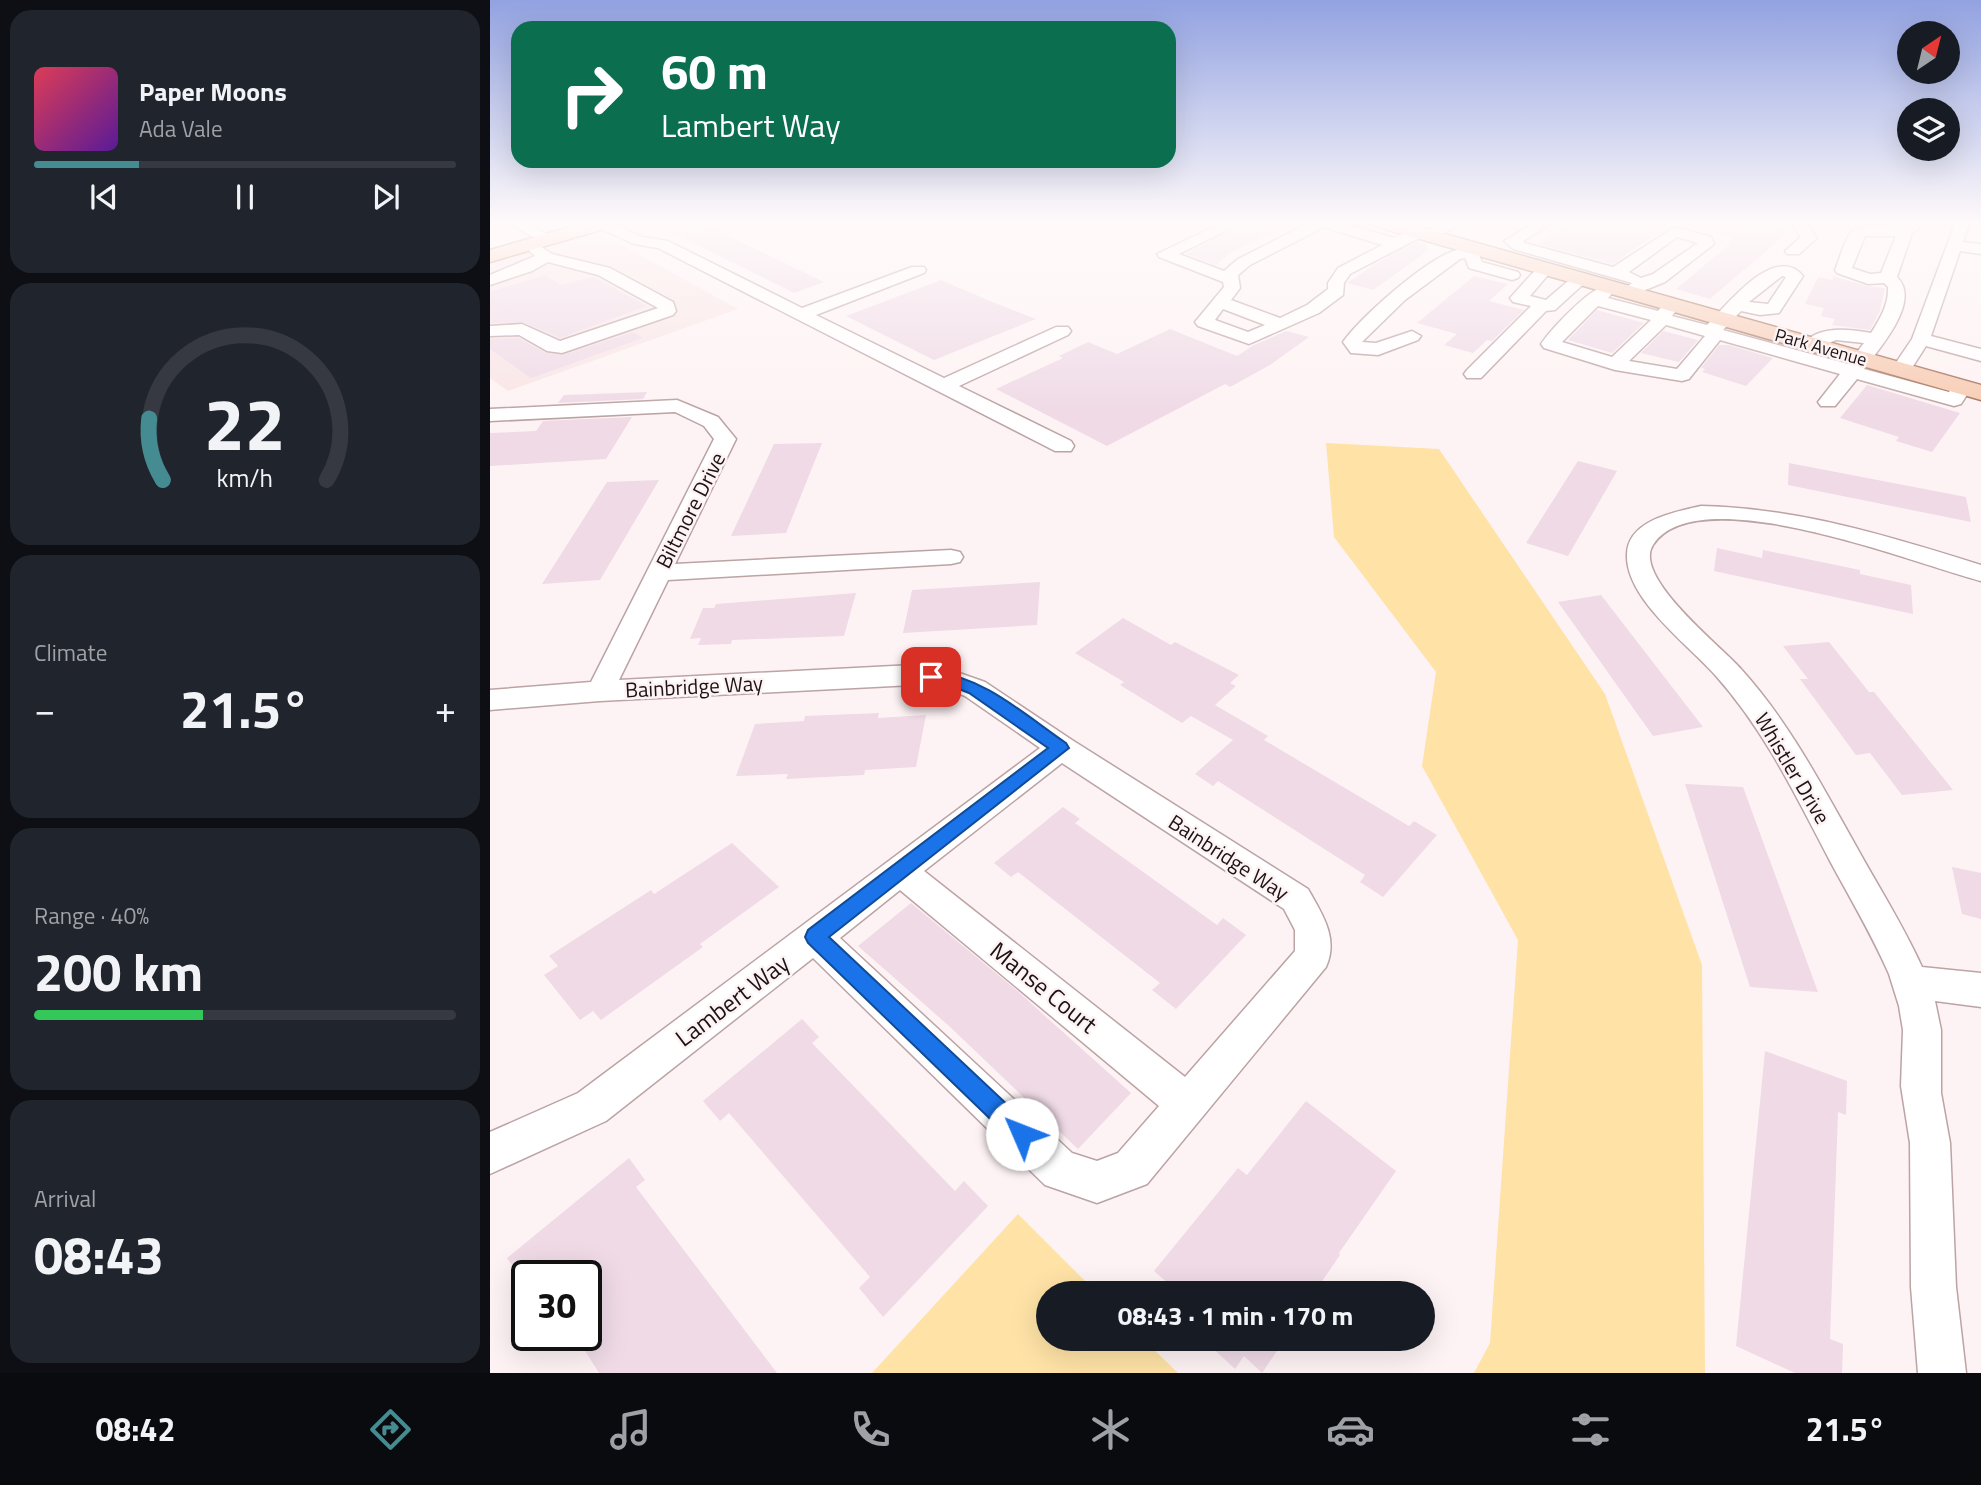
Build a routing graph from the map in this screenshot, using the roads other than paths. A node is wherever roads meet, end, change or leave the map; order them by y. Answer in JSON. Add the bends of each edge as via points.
{"nodes":[{"id":1,"x":629,"y":285,"type":"edge"},
{"id":2,"x":744,"y":285,"type":"edge"},
{"id":3,"x":878,"y":285,"type":"edge"},
{"id":4,"x":1232,"y":285,"type":"edge"},
{"id":5,"x":1336,"y":285,"type":"edge"},
{"id":6,"x":1416,"y":285,"type":"edge"},
{"id":7,"x":1531,"y":285,"type":"edge"},
{"id":8,"x":1572,"y":285,"type":"edge"},
{"id":9,"x":1610,"y":285,"type":"edge"},
{"id":10,"x":1614,"y":285,"type":"edge"},
{"id":11,"x":1895,"y":285,"type":"edge"},
{"id":12,"x":1940,"y":285,"type":"edge"},
{"id":13,"x":1619,"y":287,"type":"junction"},
{"id":14,"x":1219,"y":302,"type":"junction"},
{"id":15,"x":1543,"y":304,"type":"junction"},
{"id":16,"x":1666,"y":311,"type":"junction"},
{"id":17,"x":802,"y":314,"type":"junction"},
{"id":18,"x":1722,"y":323,"type":"junction"},
{"id":19,"x":1280,"y":324,"type":"junction"},
{"id":20,"x":490,"y":331,"type":"edge"},
{"id":21,"x":1062,"y":331,"type":"dead end"},
{"id":22,"x":1412,"y":336,"type":"dead end"},
{"id":23,"x":1921,"y":339,"type":"junction"},
{"id":24,"x":1878,"y":340,"type":"junction"},
{"id":25,"x":1773,"y":342,"type":"junction"},
{"id":26,"x":1811,"y":345,"type":"junction"},
{"id":27,"x":1981,"y":355,"type":"edge"},
{"id":28,"x":1615,"y":364,"type":"junction"},
{"id":29,"x":1856,"y":365,"type":"junction"},
{"id":30,"x":1901,"y":370,"type":"junction"},
{"id":31,"x":1474,"y":374,"type":"dead end"},
{"id":32,"x":945,"y":385,"type":"junction"},
{"id":33,"x":1972,"y":390,"type":"edge"},
{"id":34,"x":1828,"y":402,"type":"dead end"},
{"id":35,"x":490,"y":415,"type":"edge"},
{"id":36,"x":1063,"y":446,"type":"dead end"},
{"id":37,"x":951,"y":557,"type":"dead end"},
{"id":38,"x":659,"y":573,"type":"junction"},
{"id":39,"x":1981,"y":573,"type":"edge"},
{"id":40,"x":600,"y":691,"type":"junction"},
{"id":41,"x":490,"y":700,"type":"edge"},
{"id":42,"x":1060,"y":748,"type":"junction"},
{"id":43,"x":900,"y":871,"type":"junction"},
{"id":44,"x":815,"y":937,"type":"junction"},
{"id":45,"x":1910,"y":982,"type":"junction"},
{"id":46,"x":1981,"y":990,"type":"edge"},
{"id":47,"x":1187,"y":1104,"type":"junction"},
{"id":48,"x":490,"y":1153,"type":"edge"},
{"id":49,"x":1942,"y":1373,"type":"edge"}],
"edges":[{"from":1,"to":20,"type":"street","via":[[667,306],[667,311],[562,347],[522,330]]},
{"from":2,"to":17,"type":"street"},
{"from":3,"to":17,"type":"street"},
{"from":4,"to":14,"type":"street"},
{"from":5,"to":19,"type":"street","via":[[1337,291],[1313,309]]},
{"from":6,"to":22,"type":"street","via":[[1352,342],[1359,349],[1378,349]]},
{"from":7,"to":15,"type":"street","via":[[1519,298]]},
{"from":8,"to":15,"type":"street","via":[[1549,306]]},
{"from":9,"to":13,"type":"main road","name":"Park Avenue"},
{"from":10,"to":13,"type":"street"},
{"from":11,"to":24,"type":"street","via":[[1897,296]]},
{"from":12,"to":23,"type":"street"},
{"from":13,"to":16,"type":"main road","name":"Park Avenue"},
{"from":13,"to":16,"type":"street"},
{"from":13,"to":28,"type":"street","via":[[1571,320],[1550,344]]},
{"from":14,"to":19,"type":"street"},
{"from":14,"to":19,"type":"street","via":[[1204,322],[1249,339]]},
{"from":15,"to":31,"type":"street"},
{"from":16,"to":18,"type":"main road","name":"Park Avenue"},
{"from":16,"to":28,"type":"street"},
{"from":17,"to":32,"type":"street"},
{"from":18,"to":25,"type":"main road","name":"Park Avenue"},
{"from":18,"to":28,"type":"street","via":[[1682,374]]},
{"from":21,"to":32,"type":"street"},
{"from":23,"to":27,"type":"street"},
{"from":23,"to":30,"type":"street"},
{"from":24,"to":26,"type":"street","via":[[1837,333]]},
{"from":24,"to":29,"type":"street"},
{"from":25,"to":26,"type":"main road","name":"Park Avenue"},
{"from":25,"to":29,"type":"street"},
{"from":26,"to":29,"type":"main road","name":"Park Avenue"},
{"from":29,"to":30,"type":"main road","name":"Park Avenue"},
{"from":29,"to":33,"type":"street","via":[[1954,400]]},
{"from":29,"to":34,"type":"street"},
{"from":30,"to":33,"type":"main road","name":"Park Avenue"},
{"from":32,"to":36,"type":"street"},
{"from":35,"to":38,"type":"street","name":"Biltmore Drive","via":[[677,407],[718,425],[725,439]]},
{"from":37,"to":38,"type":"street"},
{"from":38,"to":40,"type":"street","name":"Biltmore Drive"},
{"from":39,"to":45,"type":"street","name":"Whistler Drive","via":[[1807,522],[1745,514],[1674,517],[1656,524],[1639,550],[1649,587],[1773,727]]},
{"from":40,"to":41,"type":"street","name":"Bainbridge Way"},
{"from":40,"to":42,"type":"street","name":"Bainbridge Way","via":[[914,675],[948,678],[975,689]]},
{"from":42,"to":43,"type":"street","name":"Lambert Way"},
{"from":42,"to":47,"type":"street","name":"Bainbridge Way","via":[[1296,899],[1312,929],[1313,956]]},
{"from":43,"to":44,"type":"street","name":"Lambert Way"},
{"from":43,"to":47,"type":"street","name":"Manse Court"},
{"from":44,"to":47,"type":"street","name":"Bainbridge Way","via":[[1060,1170],[1097,1182],[1132,1169]]},
{"from":44,"to":48,"type":"street","name":"Lambert Way","via":[[593,1107]]},
{"from":45,"to":46,"type":"street"},
{"from":45,"to":49,"type":"street","name":"Whistler Drive","via":[[1921,1022],[1921,1088],[1929,1138],[1936,1334]]}]}
